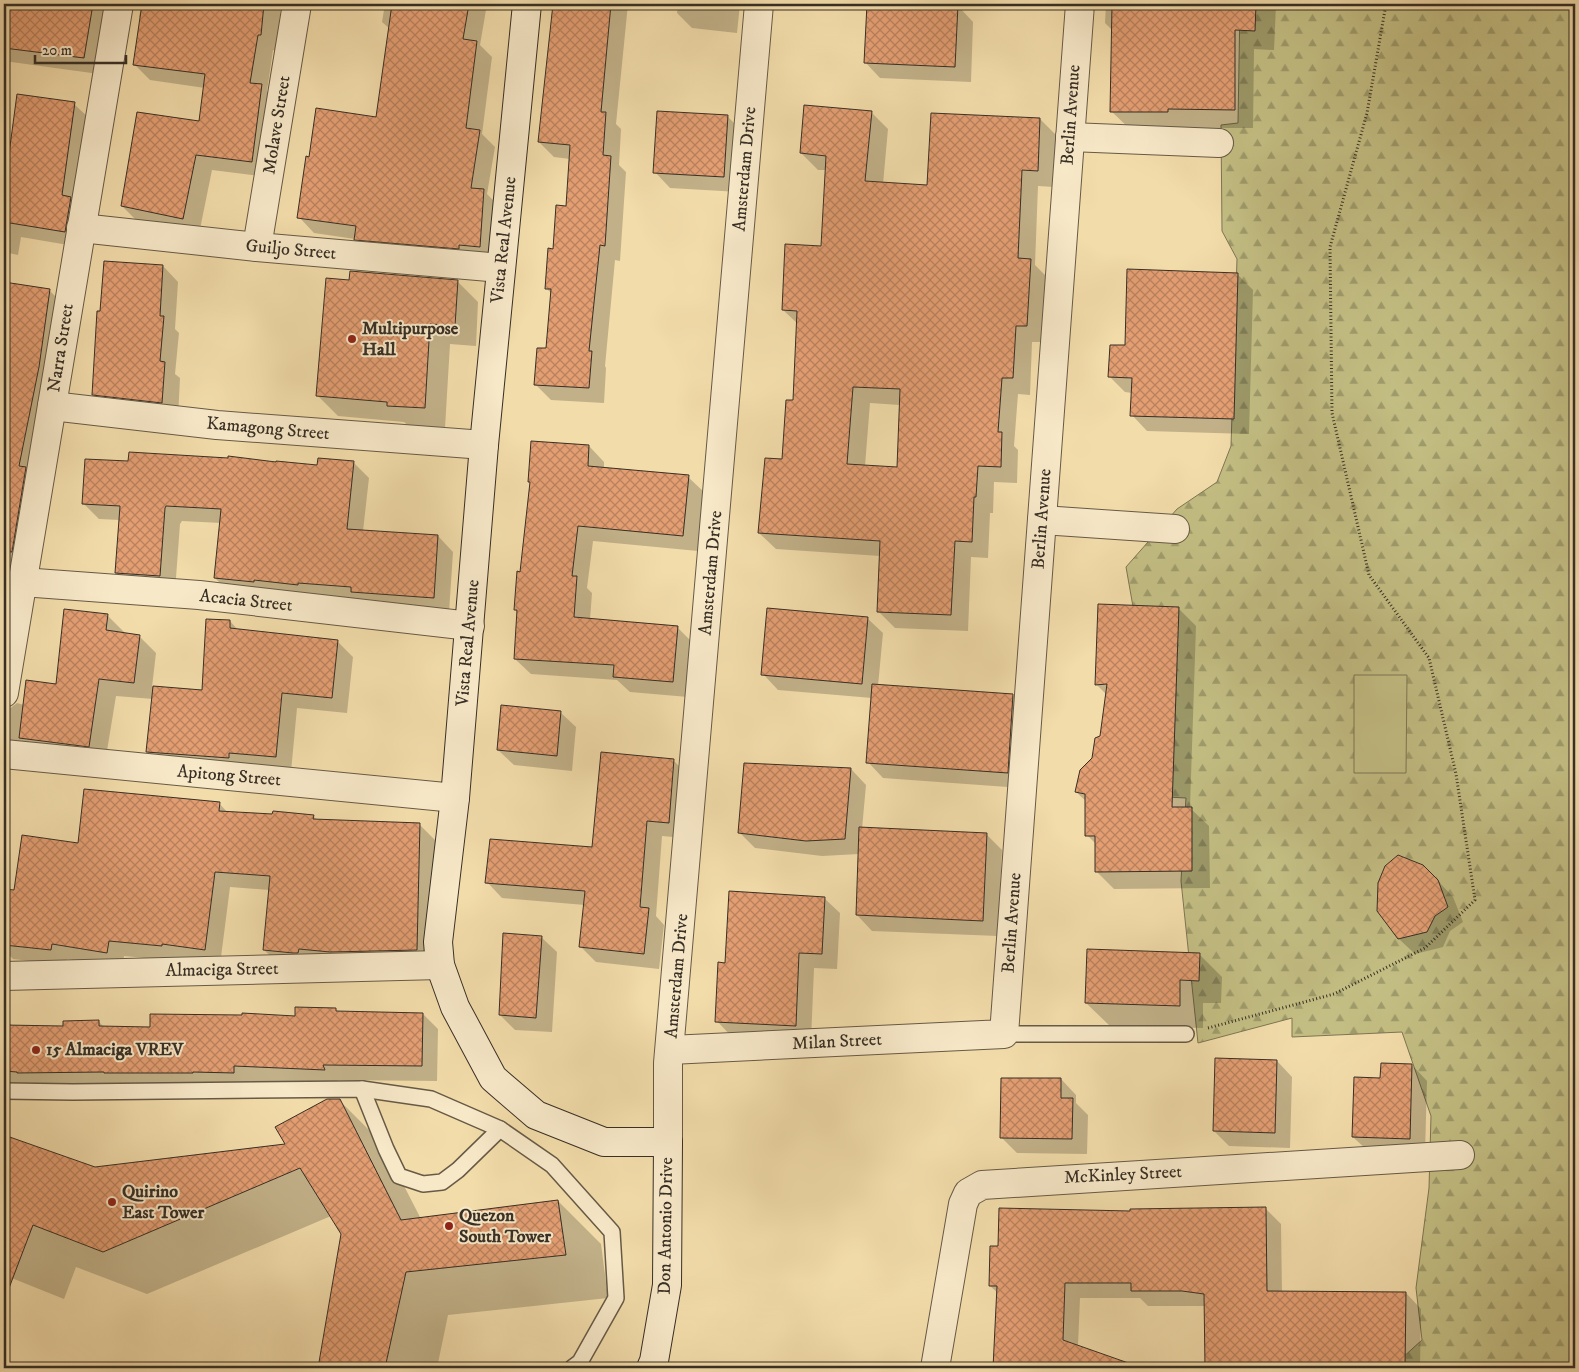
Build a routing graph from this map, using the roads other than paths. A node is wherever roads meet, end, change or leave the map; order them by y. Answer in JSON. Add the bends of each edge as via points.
{"nodes":[{"id":1,"x":119,"y":4,"type":"edge"},
{"id":2,"x":297,"y":4,"type":"edge"},
{"id":3,"x":527,"y":4,"type":"edge"},
{"id":4,"x":759,"y":4,"type":"edge"},
{"id":5,"x":1080,"y":4,"type":"edge"},
{"id":6,"x":1070,"y":137,"type":"junction"},
{"id":7,"x":1219,"y":144,"type":"dead end"},
{"id":8,"x":81,"y":228,"type":"junction"},
{"id":9,"x":257,"y":247,"type":"junction"},
{"id":10,"x":501,"y":268,"type":"junction"},
{"id":11,"x":52,"y":406,"type":"junction"},
{"id":12,"x":484,"y":445,"type":"junction"},
{"id":13,"x":1042,"y":520,"type":"junction"},
{"id":14,"x":1175,"y":529,"type":"dead end"},
{"id":15,"x":22,"y":582,"type":"junction"},
{"id":16,"x":470,"y":626,"type":"junction"},
{"id":17,"x":4,"y":693,"type":"edge"},
{"id":18,"x":4,"y":754,"type":"edge"},
{"id":19,"x":455,"y":798,"type":"junction"},
{"id":20,"x":440,"y":965,"type":"junction"},
{"id":21,"x":4,"y":976,"type":"edge"},
{"id":22,"x":1004,"y":1034,"type":"junction"},
{"id":23,"x":1186,"y":1034,"type":"road end"},
{"id":24,"x":670,"y":1050,"type":"junction"},
{"id":25,"x":362,"y":1089,"type":"junction"},
{"id":26,"x":4,"y":1091,"type":"edge"},
{"id":27,"x":500,"y":1129,"type":"junction"},
{"id":28,"x":668,"y":1142,"type":"junction"},
{"id":29,"x":1460,"y":1155,"type":"dead end"},
{"id":30,"x":572,"y":1368,"type":"edge"},
{"id":31,"x":651,"y":1368,"type":"edge"},
{"id":32,"x":935,"y":1368,"type":"edge"}],
"edges":[{"from":1,"to":8,"type":"street","name":"Narra Street"},
{"from":2,"to":9,"type":"street","name":"Molave Street"},
{"from":3,"to":10,"type":"street","name":"Vista Real Avenue"},
{"from":4,"to":24,"type":"street","name":"Amsterdam Drive"},
{"from":5,"to":6,"type":"street","name":"Berlin Avenue"},
{"from":6,"to":7,"type":"street"},
{"from":6,"to":13,"type":"street","name":"Berlin Avenue"},
{"from":8,"to":9,"type":"street","name":"Guiljo Street"},
{"from":8,"to":11,"type":"street","name":"Narra Street"},
{"from":9,"to":10,"type":"street","name":"Guiljo Street"},
{"from":10,"to":12,"type":"street","name":"Vista Real Avenue"},
{"from":11,"to":12,"type":"street","name":"Kamagong Street","via":[[217,426]]},
{"from":11,"to":15,"type":"street","name":"Narra Street"},
{"from":12,"to":16,"type":"street","name":"Vista Real Avenue"},
{"from":13,"to":14,"type":"street"},
{"from":13,"to":22,"type":"street","name":"Berlin Avenue"},
{"from":15,"to":16,"type":"street","name":"Acacia Street","via":[[199,595]]},
{"from":15,"to":17,"type":"street","name":"Narra Street"},
{"from":16,"to":19,"type":"street","name":"Vista Real Avenue"},
{"from":18,"to":19,"type":"street","name":"Apitong Street"},
{"from":19,"to":20,"type":"street","name":"Vista Real Avenue","via":[[438,942]]},
{"from":20,"to":21,"type":"street","name":"Almaciga Street"},
{"from":20,"to":28,"type":"street","name":"Vista Real Avenue","via":[[455,1007],[493,1078],[536,1115],[604,1142]]},
{"from":22,"to":23,"type":"lane"},
{"from":22,"to":24,"type":"street","name":"Milan Street"},
{"from":24,"to":28,"type":"street","name":"Amsterdam Drive"},
{"from":25,"to":26,"type":"lane"},
{"from":25,"to":27,"type":"lane","via":[[431,1099]]},
{"from":25,"to":27,"type":"lane","via":[[399,1176],[423,1184],[442,1182]]},
{"from":27,"to":30,"type":"lane","via":[[552,1165],[612,1232],[616,1298],[580,1362]]},
{"from":28,"to":31,"type":"street","name":"Don Antonio Drive","via":[[667,1285]]},
{"from":29,"to":32,"type":"street","name":"McKinley Street","via":[[982,1185],[968,1193],[963,1204]]}]}
